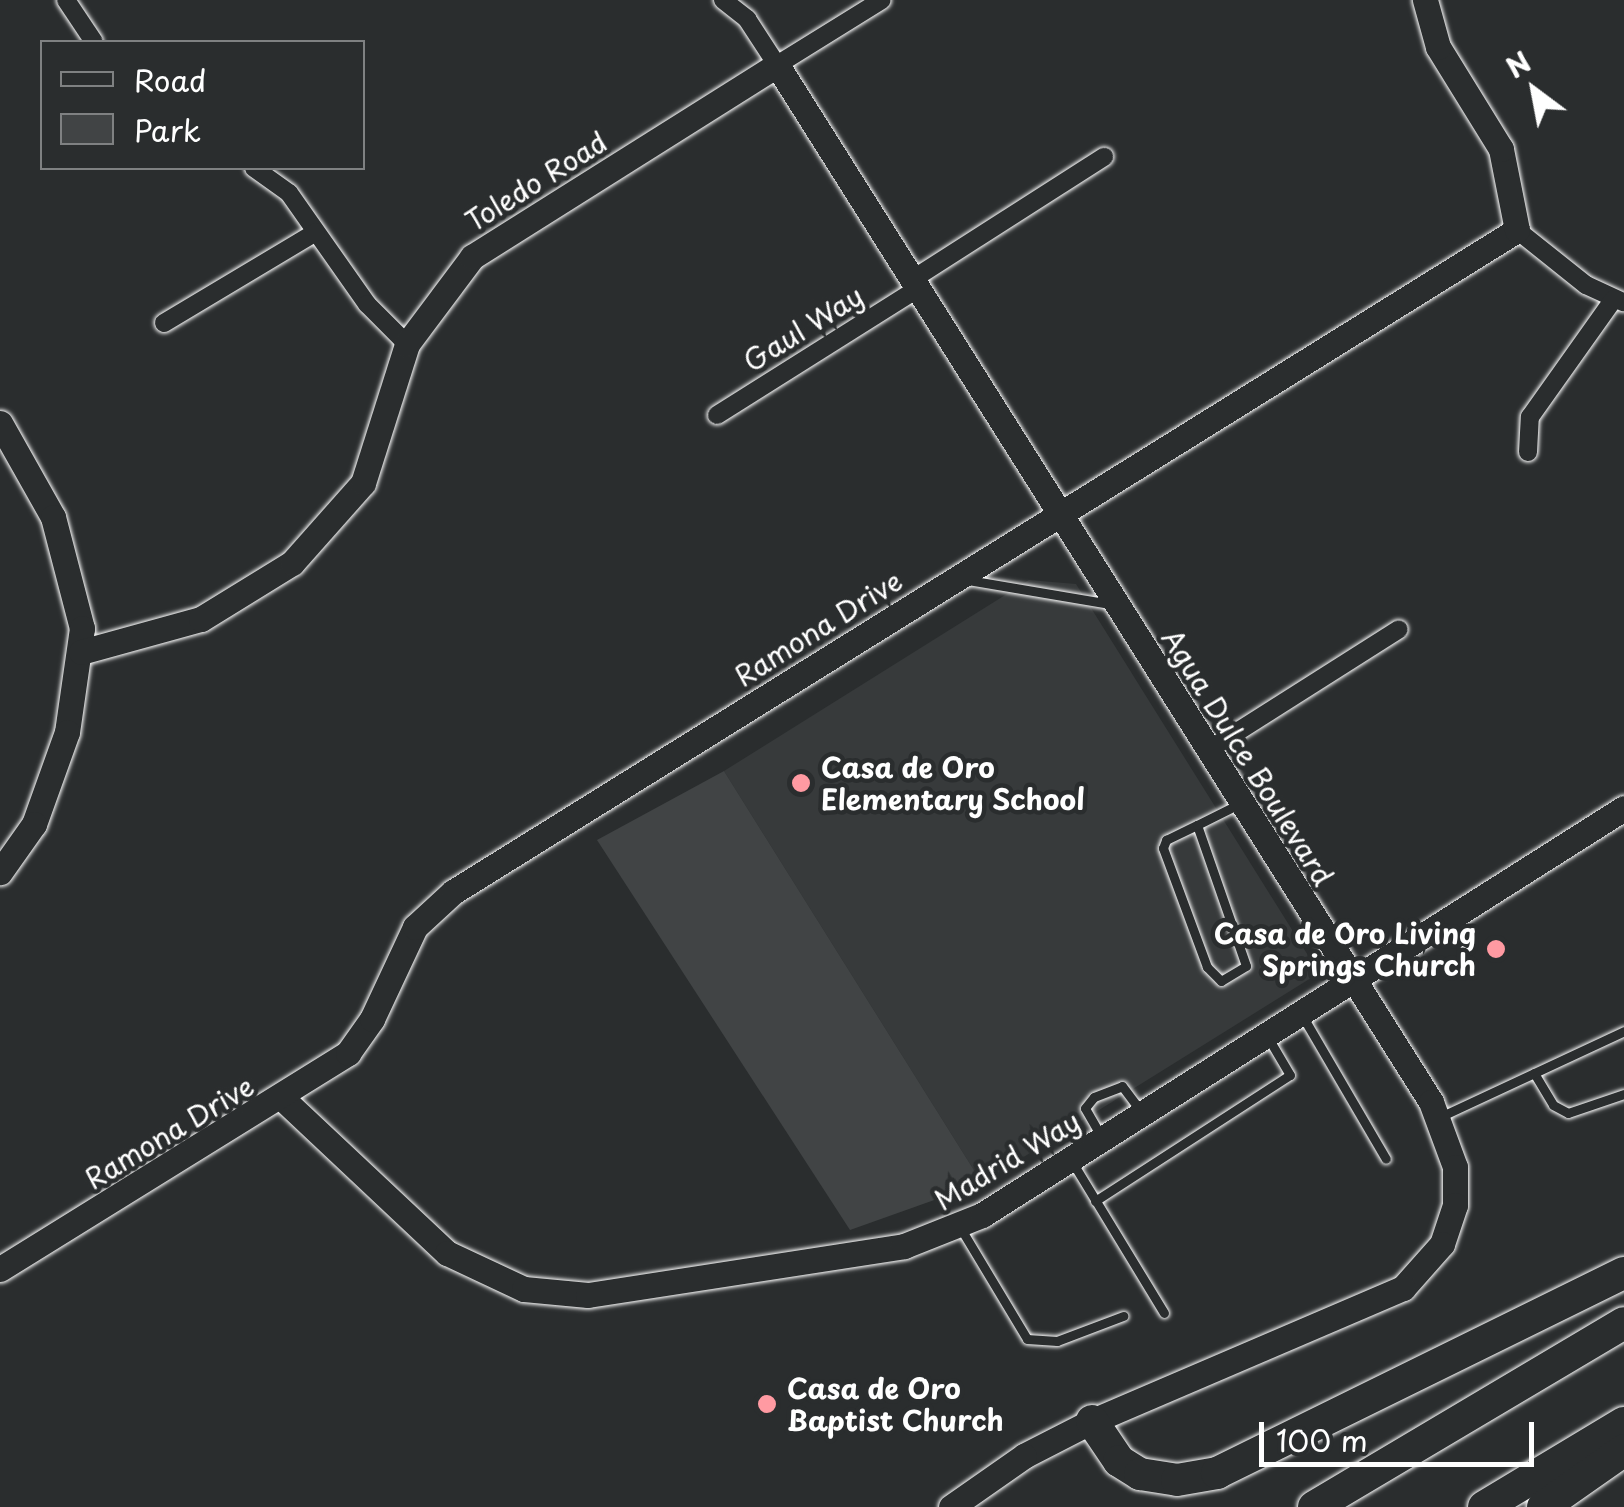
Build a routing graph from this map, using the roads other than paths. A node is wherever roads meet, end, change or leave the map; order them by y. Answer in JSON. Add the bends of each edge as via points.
{"nodes":[{"id":1,"x":66,"y":0,"type":"edge"},
{"id":2,"x":723,"y":0,"type":"edge"},
{"id":3,"x":882,"y":0,"type":"edge"},
{"id":4,"x":1424,"y":0,"type":"edge"},
{"id":5,"x":93,"y":40,"type":"edge"},
{"id":6,"x":778,"y":65,"type":"junction"},
{"id":7,"x":1104,"y":157,"type":"dead end"},
{"id":8,"x":257,"y":170,"type":"edge"},
{"id":9,"x":1517,"y":230,"type":"junction"},
{"id":10,"x":316,"y":232,"type":"junction"},
{"id":11,"x":916,"y":284,"type":"junction"},
{"id":12,"x":1619,"y":301,"type":"edge"},
{"id":13,"x":164,"y":323,"type":"dead end"},
{"id":14,"x":407,"y":344,"type":"junction"},
{"id":15,"x":718,"y":415,"type":"dead end"},
{"id":16,"x":0,"y":423,"type":"edge"},
{"id":17,"x":1528,"y":452,"type":"dead end"},
{"id":18,"x":1060,"y":513,"type":"junction"},
{"id":19,"x":955,"y":578,"type":"junction"},
{"id":20,"x":1116,"y":605,"type":"junction"},
{"id":21,"x":1398,"y":629,"type":"dead end"},
{"id":22,"x":81,"y":652,"type":"junction"},
{"id":23,"x":1207,"y":751,"type":"junction"},
{"id":24,"x":1240,"y":803,"type":"junction"},
{"id":25,"x":1624,"y":808,"type":"edge"},
{"id":26,"x":1196,"y":825,"type":"junction"},
{"id":27,"x":0,"y":872,"type":"edge"},
{"id":28,"x":1352,"y":976,"type":"junction"},
{"id":29,"x":1299,"y":1010,"type":"junction"},
{"id":30,"x":1624,"y":1031,"type":"edge"},
{"id":31,"x":1264,"y":1032,"type":"junction"},
{"id":32,"x":1534,"y":1073,"type":"junction"},
{"id":33,"x":1624,"y":1094,"type":"edge"},
{"id":34,"x":283,"y":1099,"type":"junction"},
{"id":35,"x":1142,"y":1113,"type":"junction"},
{"id":36,"x":1439,"y":1118,"type":"junction"},
{"id":37,"x":1102,"y":1137,"type":"junction"},
{"id":38,"x":1070,"y":1157,"type":"junction"},
{"id":39,"x":1386,"y":1159,"type":"dead end"},
{"id":40,"x":1096,"y":1201,"type":"junction"},
{"id":41,"x":960,"y":1226,"type":"junction"},
{"id":42,"x":0,"y":1269,"type":"edge"},
{"id":43,"x":1624,"y":1273,"type":"edge"},
{"id":44,"x":1164,"y":1313,"type":"dead end"},
{"id":45,"x":1123,"y":1316,"type":"dead end"},
{"id":46,"x":1624,"y":1323,"type":"edge"},
{"id":47,"x":1092,"y":1421,"type":"junction"},
{"id":48,"x":1624,"y":1423,"type":"edge"},
{"id":49,"x":1624,"y":1450,"type":"edge"},
{"id":50,"x":950,"y":1507,"type":"edge"},
{"id":51,"x":1314,"y":1507,"type":"edge"},
{"id":52,"x":1484,"y":1507,"type":"edge"},
{"id":53,"x":1542,"y":1507,"type":"edge"}],
"edges":[{"from":1,"to":5,"type":"street"},
{"from":2,"to":6,"type":"street","name":"Agua Dulce Boulevard","via":[[747,20]]},
{"from":3,"to":6,"type":"street","name":"Toledo Road"},
{"from":4,"to":9,"type":"street","via":[[1438,46],[1501,149]]},
{"from":6,"to":11,"type":"street","name":"Agua Dulce Boulevard"},
{"from":6,"to":14,"type":"street","name":"Toledo Road","via":[[472,257]]},
{"from":7,"to":11,"type":"street","name":"Gaul Way"},
{"from":8,"to":10,"type":"street","via":[[289,194]]},
{"from":9,"to":12,"type":"street"},
{"from":9,"to":18,"type":"street","name":"Ramona Drive"},
{"from":10,"to":13,"type":"street"},
{"from":10,"to":14,"type":"street","via":[[368,304]]},
{"from":11,"to":15,"type":"street","name":"Gaul Way"},
{"from":11,"to":18,"type":"street","name":"Agua Dulce Boulevard"},
{"from":12,"to":17,"type":"street","via":[[1530,417]]},
{"from":14,"to":22,"type":"street","name":"Toledo Road","via":[[374,463],[308,549],[201,619]]},
{"from":16,"to":22,"type":"street","via":[[52,517],[69,564]]},
{"from":18,"to":19,"type":"street","name":"Ramona Drive"},
{"from":18,"to":20,"type":"street","name":"Agua Dulce Boulevard"},
{"from":19,"to":20,"type":"lane"},
{"from":19,"to":34,"type":"street","name":"Ramona Drive","via":[[437,903],[408,938],[362,1037]]},
{"from":20,"to":23,"type":"street","name":"Agua Dulce Boulevard"},
{"from":21,"to":23,"type":"street"},
{"from":22,"to":27,"type":"street","via":[[67,732],[42,806]]},
{"from":23,"to":24,"type":"street","name":"Agua Dulce Boulevard"},
{"from":24,"to":26,"type":"lane"},
{"from":24,"to":28,"type":"street","name":"Agua Dulce Boulevard"},
{"from":25,"to":28,"type":"street","name":"Madrid Way"},
{"from":26,"to":26,"type":"lane","via":[[1163,848],[1213,978],[1229,979],[1246,966]]},
{"from":28,"to":29,"type":"street","name":"Madrid Way"},
{"from":28,"to":36,"type":"street","name":"Agua Dulce Boulevard"},
{"from":29,"to":31,"type":"street","name":"Madrid Way"},
{"from":29,"to":39,"type":"lane"},
{"from":30,"to":32,"type":"lane"},
{"from":31,"to":35,"type":"street","name":"Madrid Way"},
{"from":31,"to":40,"type":"lane","via":[[1290,1075]]},
{"from":32,"to":33,"type":"lane","via":[[1553,1105],[1568,1114]]},
{"from":32,"to":36,"type":"lane"},
{"from":34,"to":41,"type":"street","name":"Madrid Way","via":[[448,1253],[484,1275],[546,1293],[610,1293],[904,1246]]},
{"from":34,"to":42,"type":"street","name":"Ramona Drive"},
{"from":35,"to":37,"type":"street","name":"Madrid Way"},
{"from":35,"to":37,"type":"lane","via":[[1122,1086],[1094,1097],[1085,1108]]},
{"from":36,"to":47,"type":"street","name":"Agua Dulce Boulevard","via":[[1454,1167],[1455,1205],[1442,1244],[1418,1275],[1372,1304]]},
{"from":37,"to":38,"type":"street","name":"Madrid Way"},
{"from":38,"to":40,"type":"lane"},
{"from":38,"to":41,"type":"street","name":"Madrid Way"},
{"from":40,"to":44,"type":"lane"},
{"from":41,"to":45,"type":"lane","via":[[1028,1339],[1057,1342]]},
{"from":43,"to":47,"type":"highway","via":[[1217,1472],[1178,1480],[1140,1474],[1119,1461]]},
{"from":46,"to":51,"type":"highway"},
{"from":47,"to":50,"type":"street","name":"Agua Dulce Boulevard","via":[[1024,1456]]},
{"from":48,"to":52,"type":"highway"},
{"from":49,"to":53,"type":"highway"}]}
